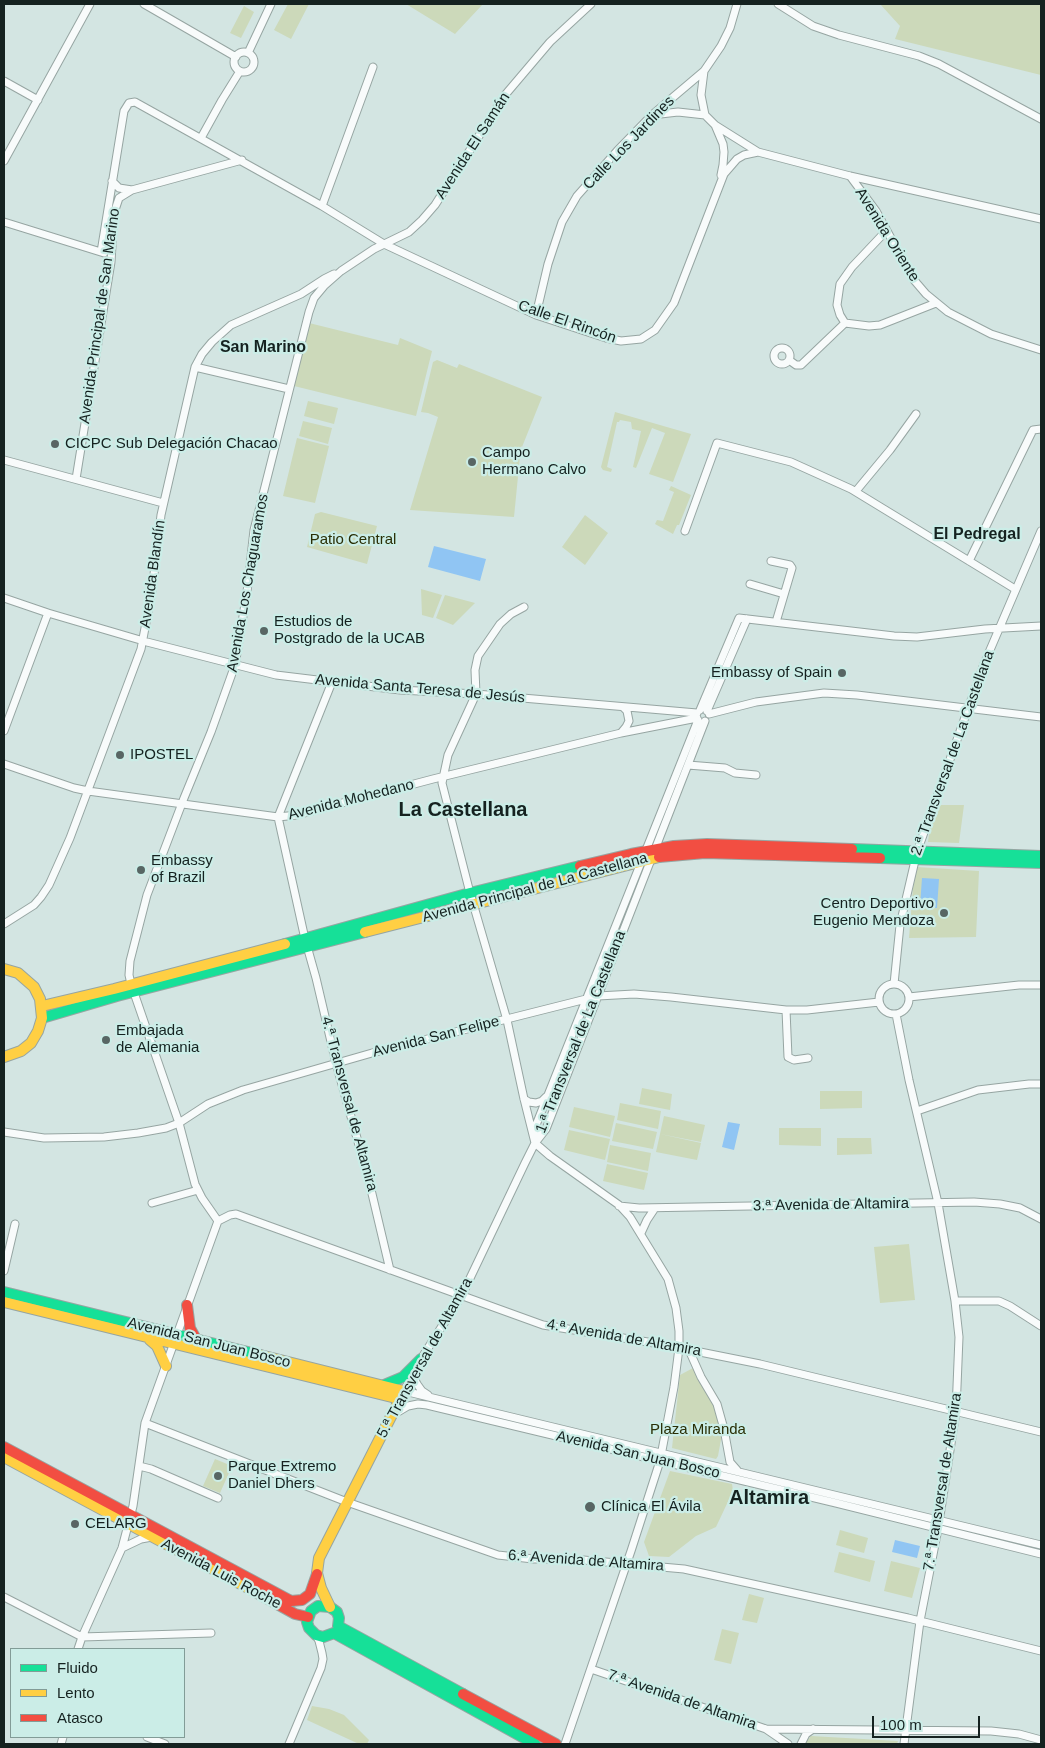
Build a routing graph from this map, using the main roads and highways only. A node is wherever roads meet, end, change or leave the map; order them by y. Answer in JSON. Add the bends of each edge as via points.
{"nodes":[{"id":1,"x":916,"y":855,"type":"junction"},
{"id":2,"x":1041,"y":856,"type":"edge"},
{"id":3,"x":1041,"y":863,"type":"edge"},
{"id":4,"x":4,"y":969,"type":"edge"},
{"id":5,"x":133,"y":988,"type":"junction"},
{"id":6,"x":42,"y":1006,"type":"junction"},
{"id":7,"x":42,"y":1018,"type":"junction"},
{"id":8,"x":4,"y":1057,"type":"edge"},
{"id":9,"x":4,"y":1292,"type":"edge"},
{"id":10,"x":4,"y":1302,"type":"edge"},
{"id":11,"x":187,"y":1305,"type":"road end"},
{"id":12,"x":147,"y":1338,"type":"junction"},
{"id":13,"x":196,"y":1339,"type":"junction"},
{"id":14,"x":175,"y":1340,"type":"junction"},
{"id":15,"x":421,"y":1359,"type":"road end"},
{"id":16,"x":166,"y":1366,"type":"road end"},
{"id":17,"x":380,"y":1389,"type":"junction"},
{"id":18,"x":406,"y":1394,"type":"joint"},
{"id":19,"x":388,"y":1421,"type":"junction"},
{"id":20,"x":4,"y":1447,"type":"edge"},
{"id":21,"x":4,"y":1456,"type":"edge"},
{"id":22,"x":129,"y":1520,"type":"junction"},
{"id":23,"x":318,"y":1573,"type":"junction"},
{"id":24,"x":286,"y":1599,"type":"joint"},
{"id":25,"x":330,"y":1607,"type":"junction"},
{"id":26,"x":308,"y":1617,"type":"junction"},
{"id":27,"x":535,"y":1744,"type":"edge"},
{"id":28,"x":556,"y":1744,"type":"edge"}],
"edges":[{"from":1,"to":2,"type":"main road","name":"Avenida Principal de La Castellana"},
{"from":1,"to":3,"type":"main road","name":"Avenida Principal de La Castellana"},
{"from":1,"to":5,"type":"main road","name":"Avenida Principal de La Castellana","via":[[707,844],[674,846]]},
{"from":4,"to":6,"type":"main road","via":[[18,973],[29,982]]},
{"from":5,"to":6,"type":"main road","name":"Avenida Principal de La Castellana"},
{"from":5,"to":7,"type":"main road","name":"Avenida Principal de La Castellana"},
{"from":6,"to":7,"type":"main road"},
{"from":7,"to":8,"type":"main road","via":[[31,1042],[21,1051]]},
{"from":9,"to":14,"type":"main road","name":"Avenida San Juan Bosco"},
{"from":10,"to":12,"type":"main road","name":"Avenida San Juan Bosco"},
{"from":11,"to":13,"type":"main road","via":[[190,1328]]},
{"from":12,"to":14,"type":"main road","name":"Avenida San Juan Bosco"},
{"from":12,"to":16,"type":"main road","via":[[157,1346]]},
{"from":13,"to":14,"type":"main road","name":"Avenida San Juan Bosco"},
{"from":13,"to":17,"type":"main road","name":"Avenida San Juan Bosco"},
{"from":14,"to":17,"type":"main road","name":"Avenida San Juan Bosco"},
{"from":15,"to":17,"type":"main road","via":[[403,1377]]},
{"from":17,"to":18,"type":"main road","name":"Avenida San Juan Bosco"},
{"from":17,"to":19,"type":"main road","via":[[388,1403]]},
{"from":18,"to":19,"type":"main road","name":"5.ª Transversal de Altamira"},
{"from":19,"to":23,"type":"main road","name":"5.ª Transversal de Altamira","via":[[319,1558]]},
{"from":20,"to":22,"type":"main road","name":"Avenida Luis Roche"},
{"from":21,"to":22,"type":"main road","name":"Avenida Luis Roche"},
{"from":22,"to":24,"type":"main road","name":"Avenida Luis Roche","via":[[205,1554]]},
{"from":22,"to":26,"type":"main road","name":"Avenida Luis Roche","via":[[295,1614]]},
{"from":23,"to":24,"type":"main road","name":"5.ª Transversal de Altamira","via":[[306,1598],[297,1602]]},
{"from":23,"to":25,"type":"main road","name":"5.ª Transversal de Altamira"},
{"from":25,"to":26,"type":"main road","via":[[318,1606]]},
{"from":25,"to":28,"type":"main road","via":[[337,1612],[338,1626]]},
{"from":26,"to":27,"type":"main road","via":[[309,1628],[316,1635],[323,1637],[334,1633]]}]}
